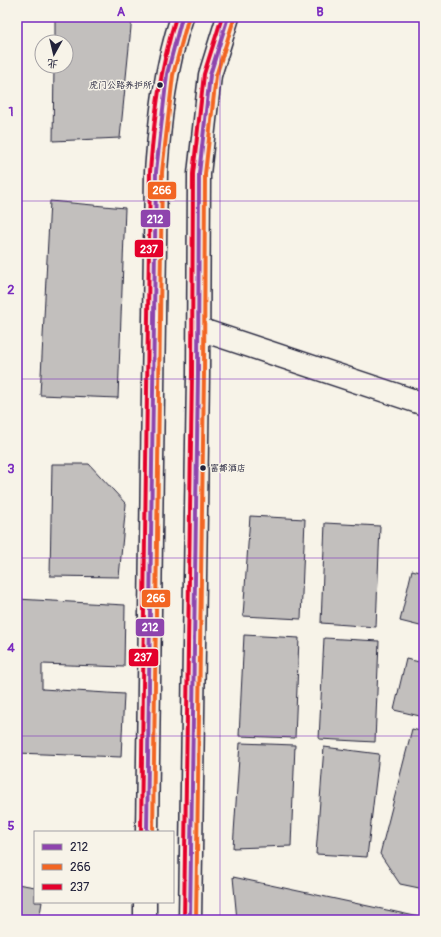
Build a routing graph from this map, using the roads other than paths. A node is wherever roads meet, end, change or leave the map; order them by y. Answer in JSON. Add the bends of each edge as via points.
{"nodes":[{"id":1,"x":182,"y":17,"type":"edge"},
{"id":2,"x":228,"y":17,"type":"edge"},
{"id":3,"x":199,"y":329,"type":"junction"},
{"id":4,"x":424,"y":404,"type":"edge"},
{"id":5,"x":146,"y":831,"type":"edge"},
{"id":6,"x":146,"y":903,"type":"edge"},
{"id":7,"x":145,"y":920,"type":"edge"},
{"id":8,"x":190,"y":920,"type":"edge"}],
"edges":[{"from":1,"to":5,"type":"main road","via":[[167,74],[156,172]]},
{"from":2,"to":3,"type":"main road","via":[[210,75],[199,174]]},
{"from":3,"to":4,"type":"main road"},
{"from":3,"to":8,"type":"main road"},
{"from":6,"to":7,"type":"main road"}]}
